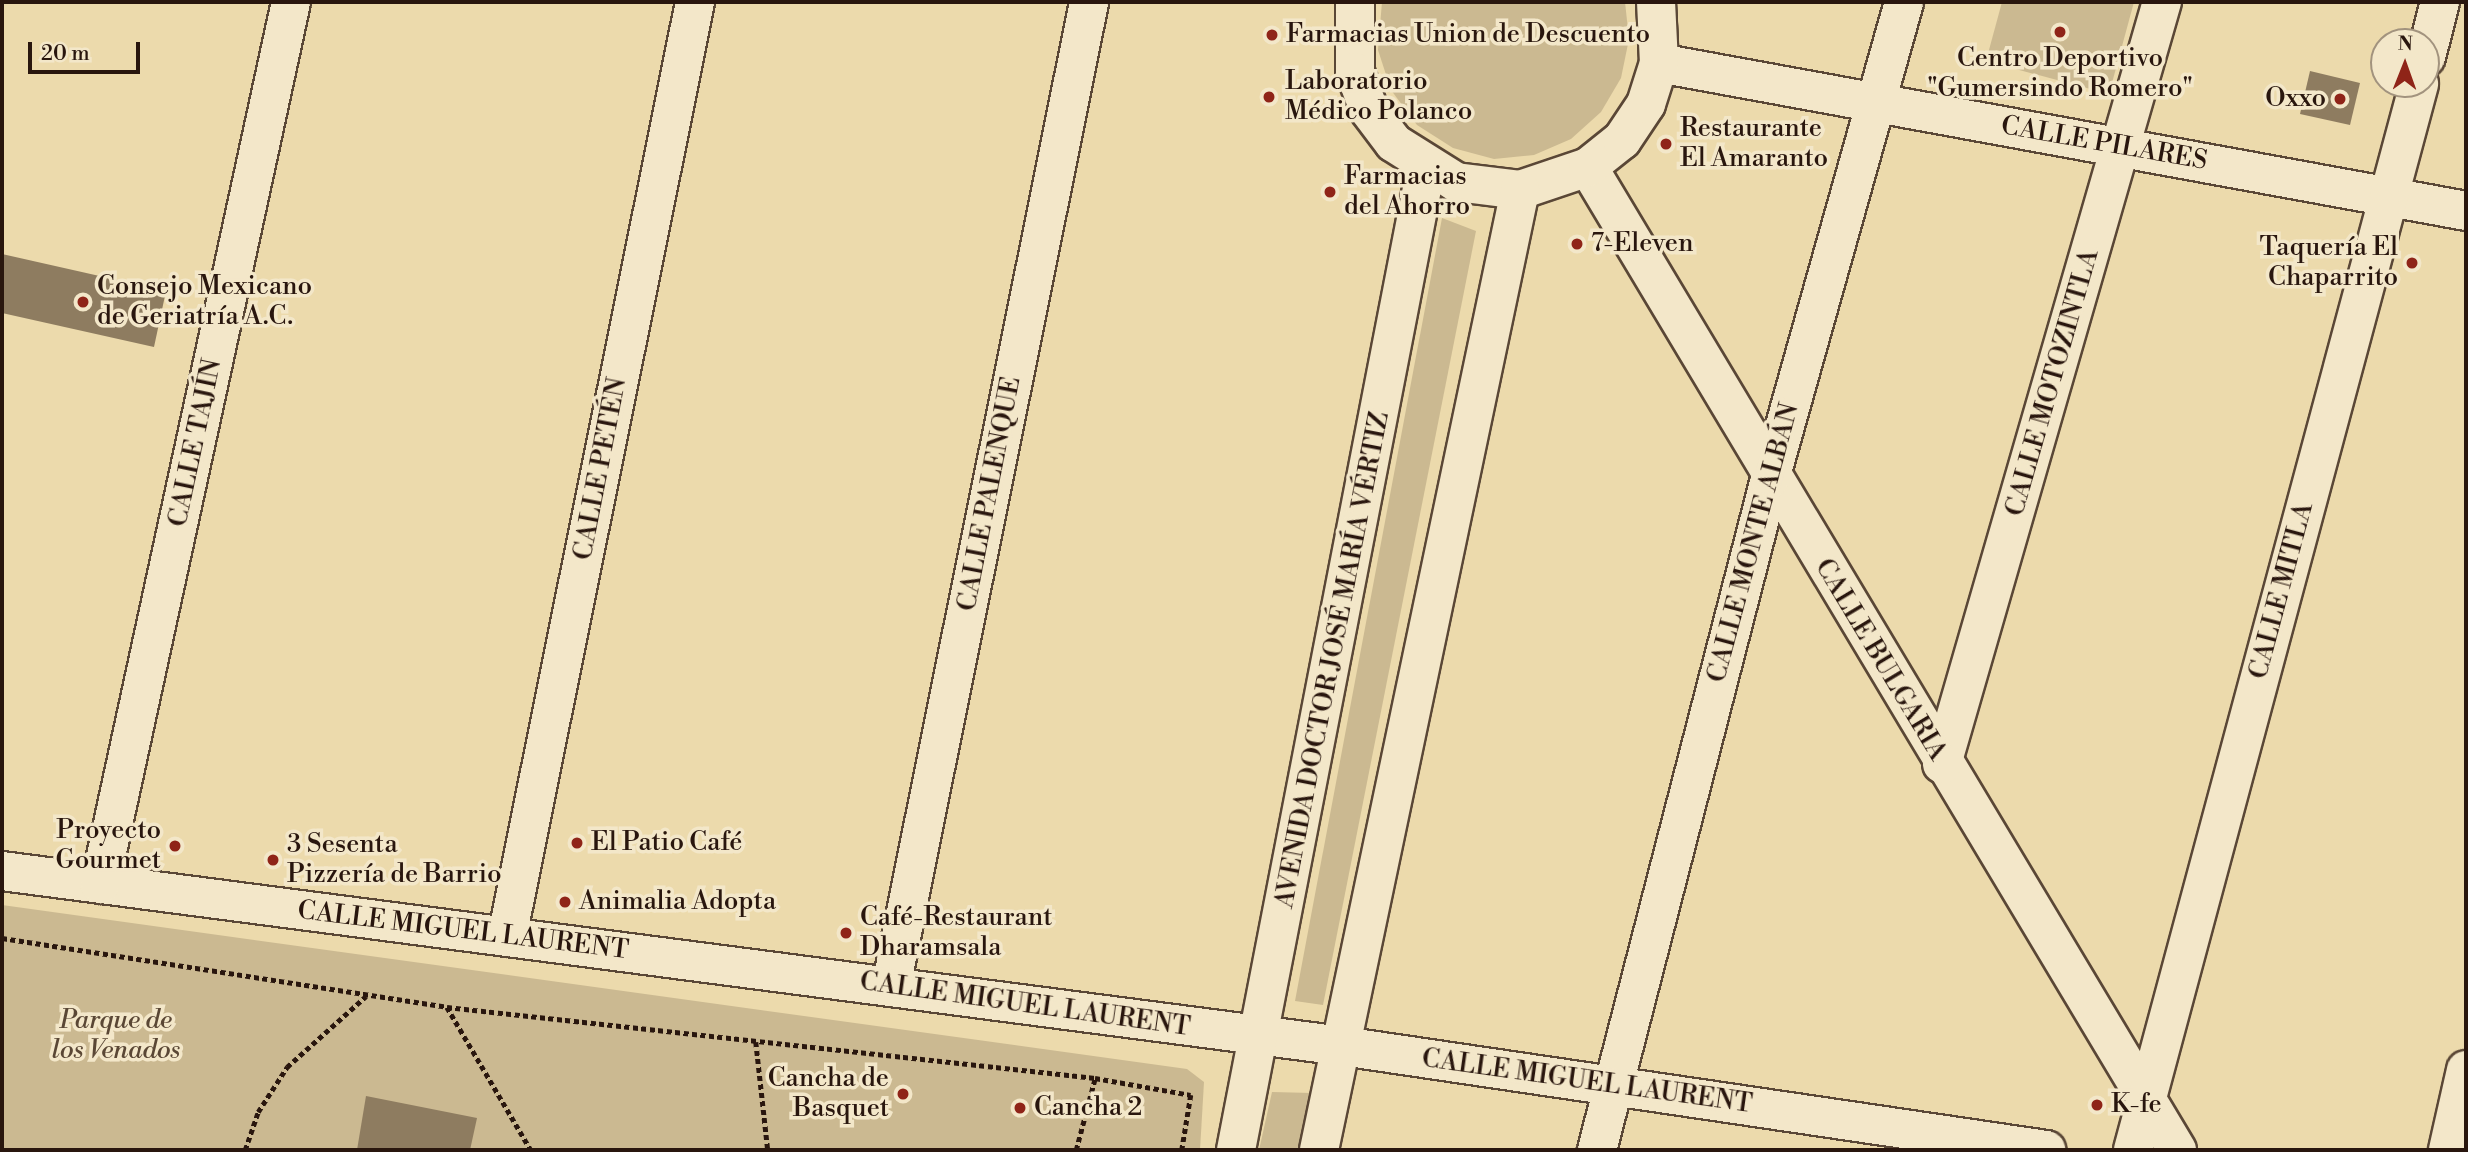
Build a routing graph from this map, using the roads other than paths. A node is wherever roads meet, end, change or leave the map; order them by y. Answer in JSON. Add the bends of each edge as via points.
{"nodes":[{"id":1,"x":291,"y":2,"type":"edge"},
{"id":2,"x":695,"y":2,"type":"edge"},
{"id":3,"x":1089,"y":2,"type":"edge"},
{"id":4,"x":1355,"y":2,"type":"edge"},
{"id":5,"x":1656,"y":2,"type":"edge"},
{"id":6,"x":1904,"y":2,"type":"edge"},
{"id":7,"x":2162,"y":2,"type":"edge"},
{"id":8,"x":2440,"y":2,"type":"edge"},
{"id":9,"x":2433,"y":28,"type":"edge"},
{"id":10,"x":1659,"y":63,"type":"junction"},
{"id":11,"x":2415,"y":98,"type":"edge"},
{"id":12,"x":1875,"y":102,"type":"junction"},
{"id":13,"x":2121,"y":147,"type":"junction"},
{"id":14,"x":1588,"y":167,"type":"junction"},
{"id":15,"x":1426,"y":168,"type":"junction"},
{"id":16,"x":1520,"y":190,"type":"junction"},
{"id":17,"x":2390,"y":197,"type":"junction"},
{"id":18,"x":2466,"y":211,"type":"edge"},
{"id":19,"x":1770,"y":479,"type":"junction"},
{"id":20,"x":1942,"y":764,"type":"junction"},
{"id":21,"x":2,"y":871,"type":"edge"},
{"id":22,"x":100,"y":884,"type":"junction"},
{"id":23,"x":507,"y":937,"type":"junction"},
{"id":24,"x":891,"y":987,"type":"junction"},
{"id":25,"x":1262,"y":1036,"type":"junction"},
{"id":26,"x":1342,"y":1046,"type":"junction"},
{"id":27,"x":2466,"y":1070,"type":"edge"},
{"id":28,"x":1610,"y":1085,"type":"junction"},
{"id":29,"x":2143,"y":1097,"type":"junction"},
{"id":30,"x":1236,"y":1150,"type":"edge"},
{"id":31,"x":1319,"y":1150,"type":"edge"},
{"id":32,"x":1597,"y":1150,"type":"edge"},
{"id":33,"x":2046,"y":1150,"type":"edge"},
{"id":34,"x":2133,"y":1150,"type":"edge"},
{"id":35,"x":2176,"y":1150,"type":"edge"},
{"id":36,"x":2448,"y":1150,"type":"edge"}],
"edges":[{"from":1,"to":22,"type":"street","name":"CALLE TAJÍN"},
{"from":2,"to":23,"type":"street","name":"CALLE PETÉN"},
{"from":3,"to":24,"type":"street","name":"CALLE PALENQUE"},
{"from":4,"to":15,"type":"street","via":[[1355,72],[1369,110],[1394,143]]},
{"from":5,"to":10,"type":"street"},
{"from":6,"to":12,"type":"street","name":"CALLE MONTE ALBÁN"},
{"from":7,"to":13,"type":"street","name":"CALLE MOTOZINTLA"},
{"from":8,"to":9,"type":"street"},
{"from":10,"to":12,"type":"street","name":"CALLE PILARES"},
{"from":10,"to":14,"type":"street","via":[[1628,131]]},
{"from":11,"to":17,"type":"street","name":"CALLE MITLA"},
{"from":12,"to":13,"type":"street","name":"CALLE PILARES"},
{"from":12,"to":19,"type":"street","name":"CALLE MONTE ALBÁN"},
{"from":13,"to":17,"type":"street","name":"CALLE PILARES"},
{"from":13,"to":20,"type":"street","name":"CALLE MOTOZINTLA"},
{"from":14,"to":16,"type":"street"},
{"from":14,"to":19,"type":"street","name":"CALLE BULGARIA"},
{"from":15,"to":16,"type":"street","via":[[1456,183]]},
{"from":15,"to":25,"type":"street","name":"AVENIDA DOCTOR JOSÉ MARÍA VÉRTIZ"},
{"from":16,"to":26,"type":"street"},
{"from":17,"to":18,"type":"street","name":"CALLE PILARES"},
{"from":17,"to":29,"type":"street","name":"CALLE MITLA"},
{"from":19,"to":20,"type":"street","name":"CALLE BULGARIA"},
{"from":19,"to":28,"type":"street","name":"CALLE MONTE ALBÁN"},
{"from":20,"to":29,"type":"street","name":"CALLE BULGARIA"},
{"from":21,"to":22,"type":"street","name":"CALLE MIGUEL LAURENT"},
{"from":22,"to":23,"type":"street","name":"CALLE MIGUEL LAURENT"},
{"from":23,"to":24,"type":"street","name":"CALLE MIGUEL LAURENT"},
{"from":24,"to":25,"type":"street","name":"CALLE MIGUEL LAURENT"},
{"from":25,"to":26,"type":"street","name":"CALLE MIGUEL LAURENT"},
{"from":25,"to":30,"type":"street","name":"AVENIDA DOCTOR JOSÉ MARÍA VÉRTIZ"},
{"from":26,"to":28,"type":"street","name":"CALLE MIGUEL LAURENT"},
{"from":26,"to":31,"type":"street"},
{"from":27,"to":36,"type":"street"},
{"from":28,"to":32,"type":"street","name":"CALLE MONTE ALBÁN"},
{"from":28,"to":33,"type":"street","name":"CALLE MIGUEL LAURENT"},
{"from":29,"to":34,"type":"street","name":"CALLE MITLA"},
{"from":29,"to":35,"type":"street","name":"CALLE BULGARIA"}]}
